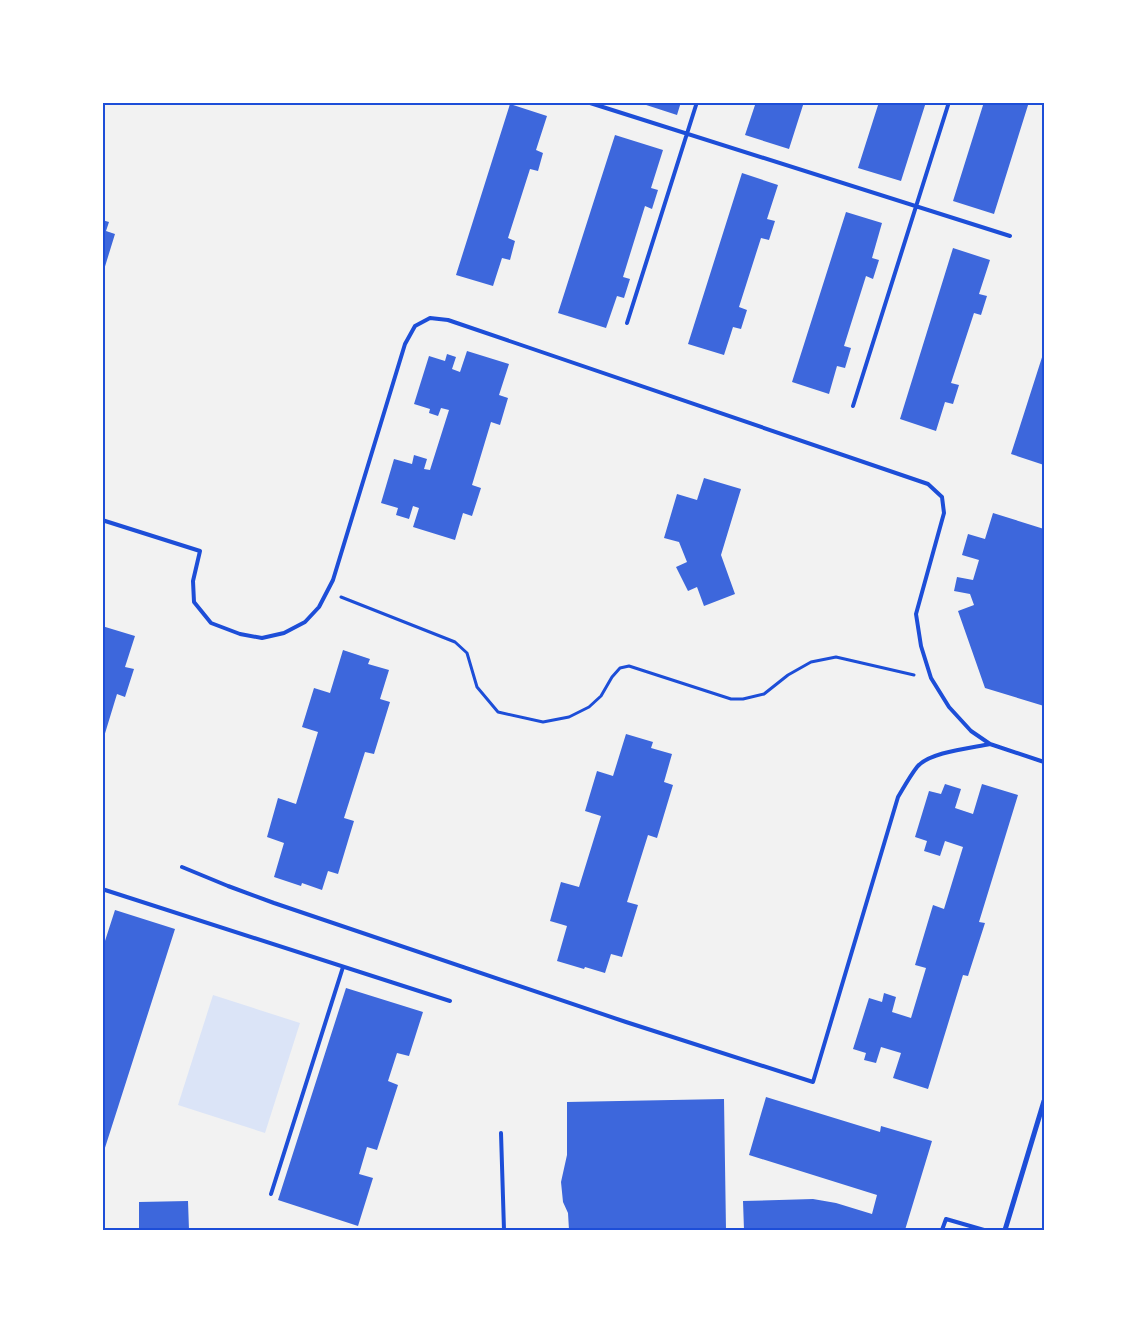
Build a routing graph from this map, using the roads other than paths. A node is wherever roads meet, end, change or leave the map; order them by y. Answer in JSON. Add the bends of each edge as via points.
{"nodes":[{"id":1,"x":587,"y":102,"type":"edge"},
{"id":2,"x":697,"y":102,"type":"edge"},
{"id":3,"x":949,"y":102,"type":"edge"},
{"id":4,"x":687,"y":134,"type":"junction"},
{"id":5,"x":916,"y":207,"type":"junction"},
{"id":6,"x":1010,"y":236,"type":"dead end"},
{"id":7,"x":627,"y":323,"type":"dead end"},
{"id":8,"x":853,"y":406,"type":"dead end"},
{"id":9,"x":102,"y":520,"type":"edge"},
{"id":10,"x":990,"y":744,"type":"junction"},
{"id":11,"x":1044,"y":762,"type":"edge"},
{"id":12,"x":182,"y":867,"type":"dead end"},
{"id":13,"x":102,"y":889,"type":"edge"},
{"id":14,"x":344,"y":967,"type":"junction"},
{"id":15,"x":450,"y":1001,"type":"dead end"},
{"id":16,"x":1044,"y":1100,"type":"edge"},
{"id":17,"x":501,"y":1133,"type":"dead end"},
{"id":18,"x":271,"y":1194,"type":"dead end"},
{"id":19,"x":504,"y":1230,"type":"edge"},
{"id":20,"x":942,"y":1230,"type":"edge"},
{"id":21,"x":984,"y":1230,"type":"edge"},
{"id":22,"x":1005,"y":1230,"type":"edge"}],
"edges":[{"from":1,"to":4,"type":"lane"},
{"from":2,"to":4,"type":"lane"},
{"from":3,"to":5,"type":"lane"},
{"from":4,"to":5,"type":"lane"},
{"from":4,"to":7,"type":"lane"},
{"from":5,"to":6,"type":"lane"},
{"from":5,"to":8,"type":"lane"},
{"from":9,"to":10,"type":"lane","via":[[200,551],[193,581],[194,602],[211,623],[262,638],[284,633],[306,622],[319,607],[333,580],[405,344],[415,326],[430,318],[448,320],[928,484],[942,497],[944,513],[916,614],[921,646],[931,678],[949,707],[971,731]]},
{"from":10,"to":11,"type":"lane"},
{"from":10,"to":12,"type":"lane","via":[[928,758],[918,766],[898,797],[813,1082],[274,903]]},
{"from":13,"to":14,"type":"lane"},
{"from":14,"to":15,"type":"lane"},
{"from":14,"to":18,"type":"lane"},
{"from":16,"to":22,"type":"street"},
{"from":17,"to":19,"type":"lane"},
{"from":20,"to":21,"type":"lane","via":[[946,1219]]}]}
